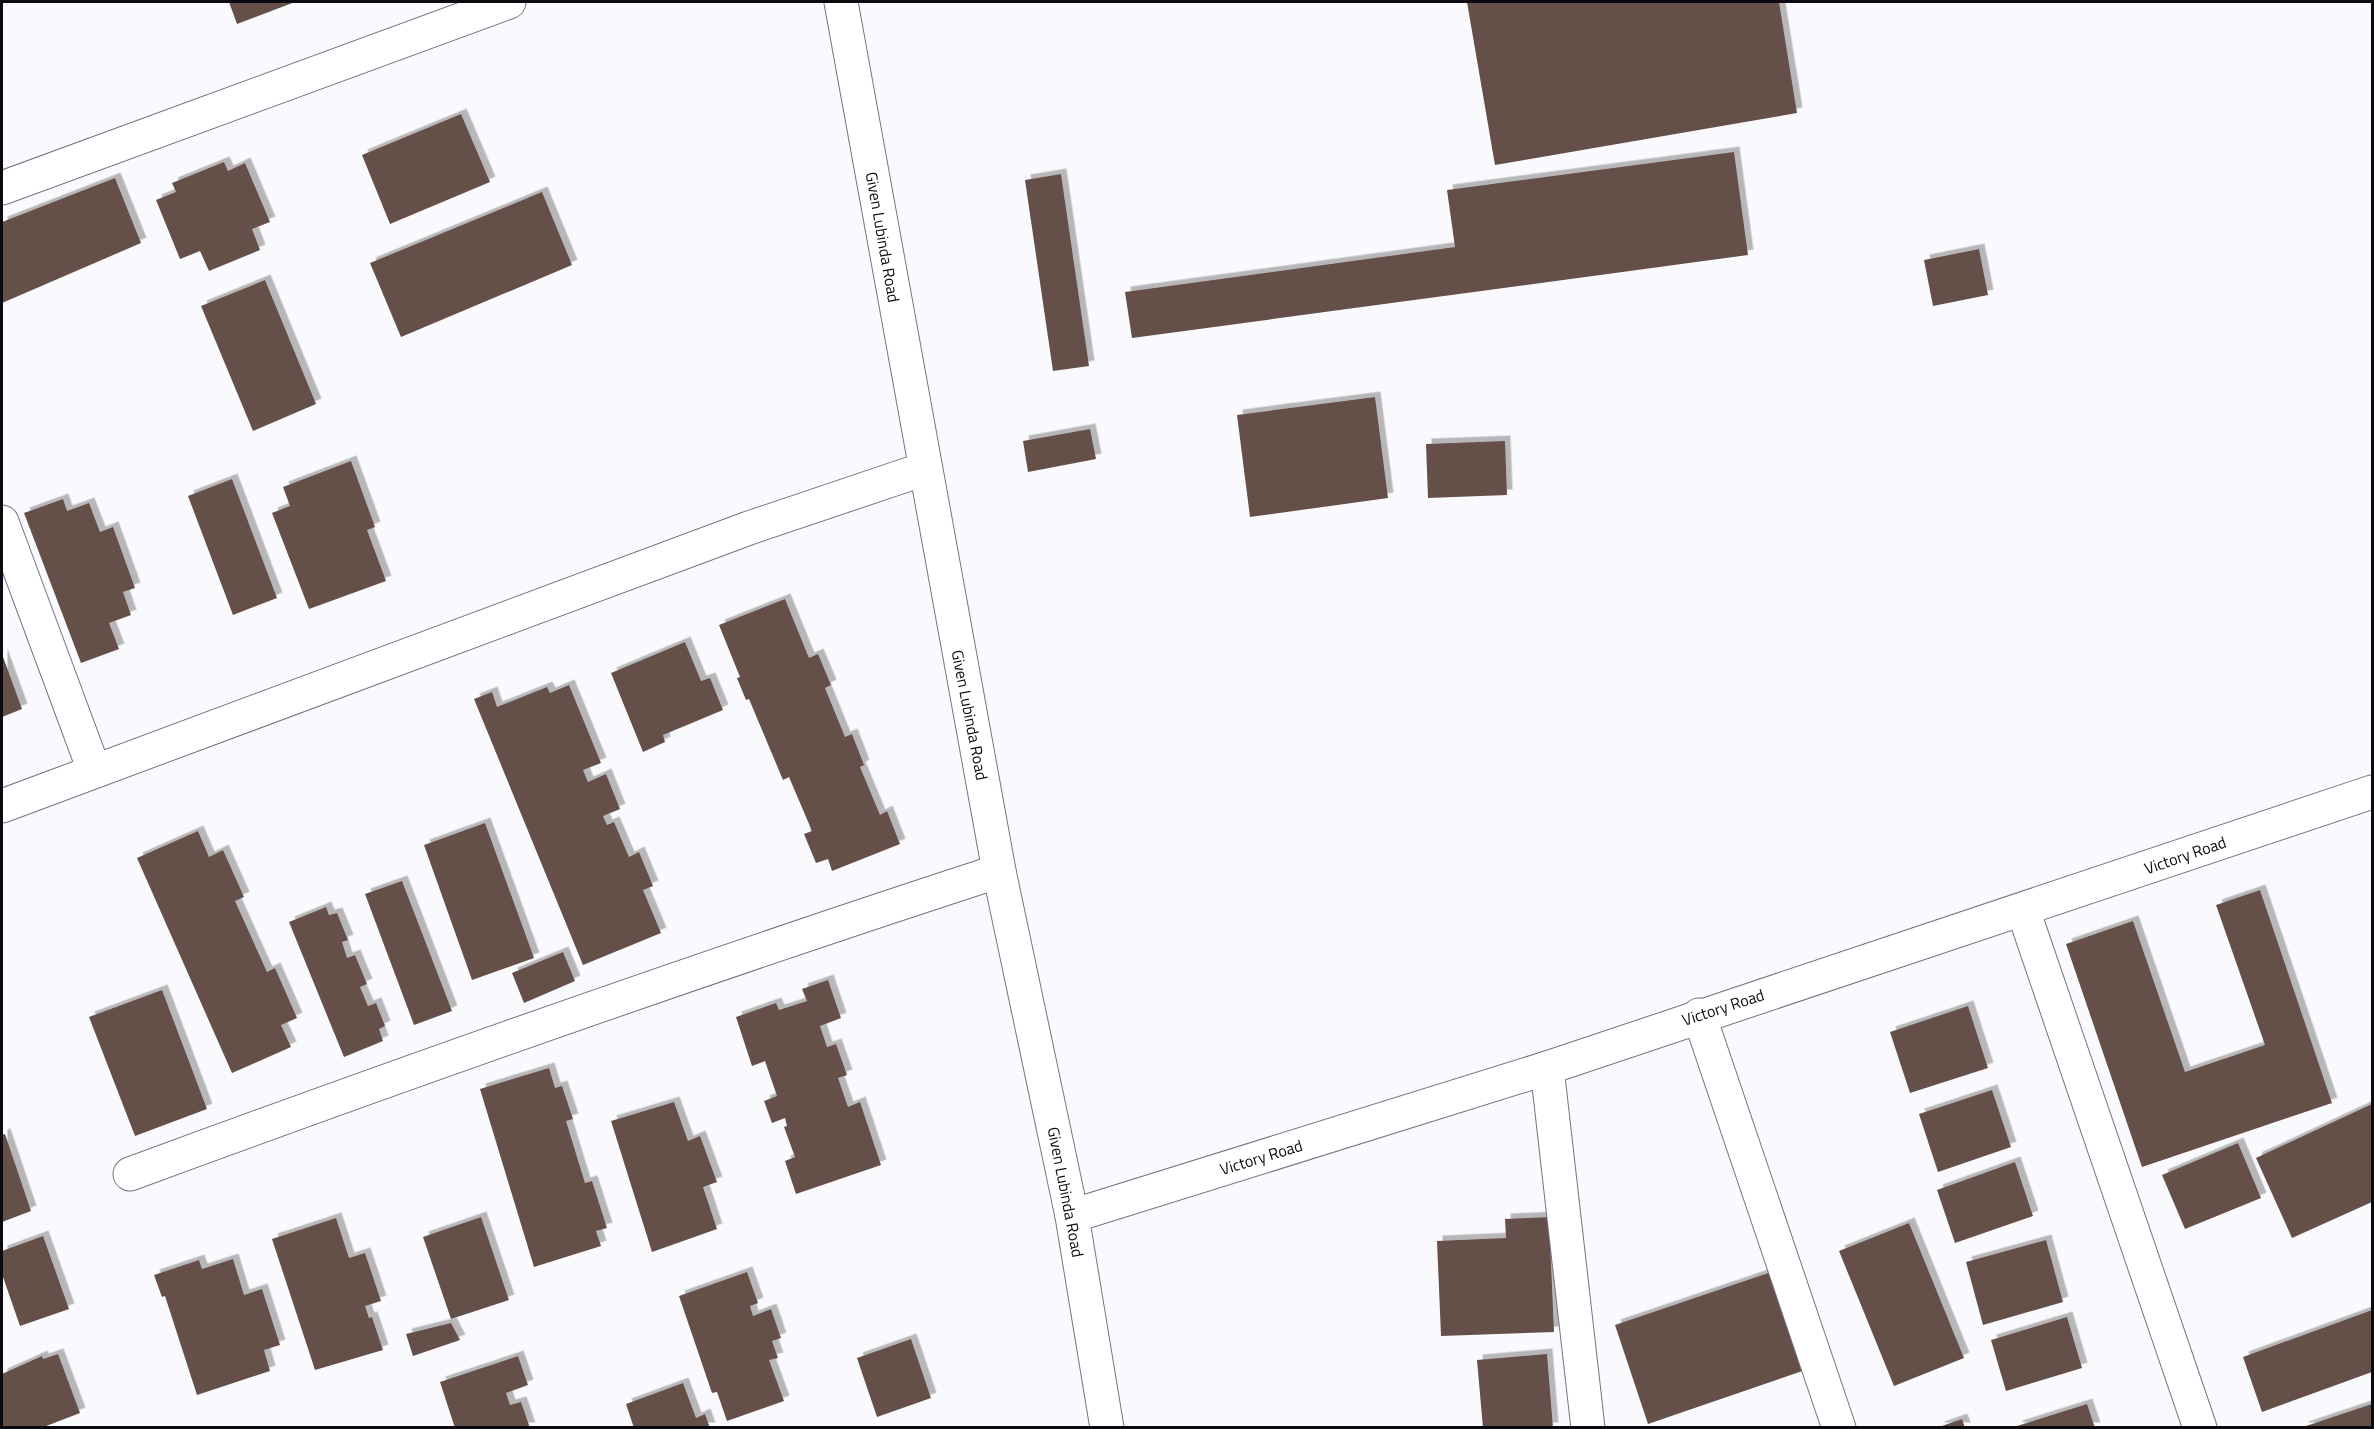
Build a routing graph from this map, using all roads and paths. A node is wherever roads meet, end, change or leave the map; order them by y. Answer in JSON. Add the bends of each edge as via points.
{"nodes":[{"id":1,"x":509,"y":2,"type":"edge"},
{"id":2,"x":841,"y":2,"type":"edge"},
{"id":3,"x":2,"y":188,"type":"edge"},
{"id":4,"x":924,"y":469,"type":"junction"},
{"id":5,"x":2,"y":522,"type":"edge"},
{"id":6,"x":94,"y":770,"type":"junction"},
{"id":7,"x":2373,"y":792,"type":"edge"},
{"id":8,"x":2,"y":806,"type":"edge"},
{"id":9,"x":999,"y":871,"type":"junction"},
{"id":10,"x":2023,"y":910,"type":"junction"},
{"id":11,"x":1699,"y":1015,"type":"junction"},
{"id":12,"x":1547,"y":1068,"type":"junction"},
{"id":13,"x":130,"y":1174,"type":"dead end"},
{"id":14,"x":1072,"y":1216,"type":"junction"},
{"id":15,"x":1107,"y":1428,"type":"edge"},
{"id":16,"x":1588,"y":1428,"type":"edge"},
{"id":17,"x":1839,"y":1428,"type":"edge"},
{"id":18,"x":2200,"y":1428,"type":"edge"}],
"edges":[{"from":1,"to":3,"type":"street"},
{"from":2,"to":4,"type":"street","name":"Given Lubinda Road"},
{"from":4,"to":6,"type":"street","via":[[749,528]]},
{"from":4,"to":9,"type":"street","name":"Given Lubinda Road"},
{"from":5,"to":6,"type":"street"},
{"from":6,"to":8,"type":"street"},
{"from":7,"to":10,"type":"street","name":"Victory Road"},
{"from":9,"to":13,"type":"street","via":[[569,1015]]},
{"from":9,"to":14,"type":"street","name":"Given Lubinda Road"},
{"from":10,"to":11,"type":"street","name":"Victory Road"},
{"from":10,"to":18,"type":"street"},
{"from":11,"to":12,"type":"street","name":"Victory Road"},
{"from":11,"to":17,"type":"street"},
{"from":12,"to":14,"type":"street","name":"Victory Road"},
{"from":12,"to":16,"type":"street"},
{"from":14,"to":15,"type":"street","name":"Given Lubinda Road"}]}
